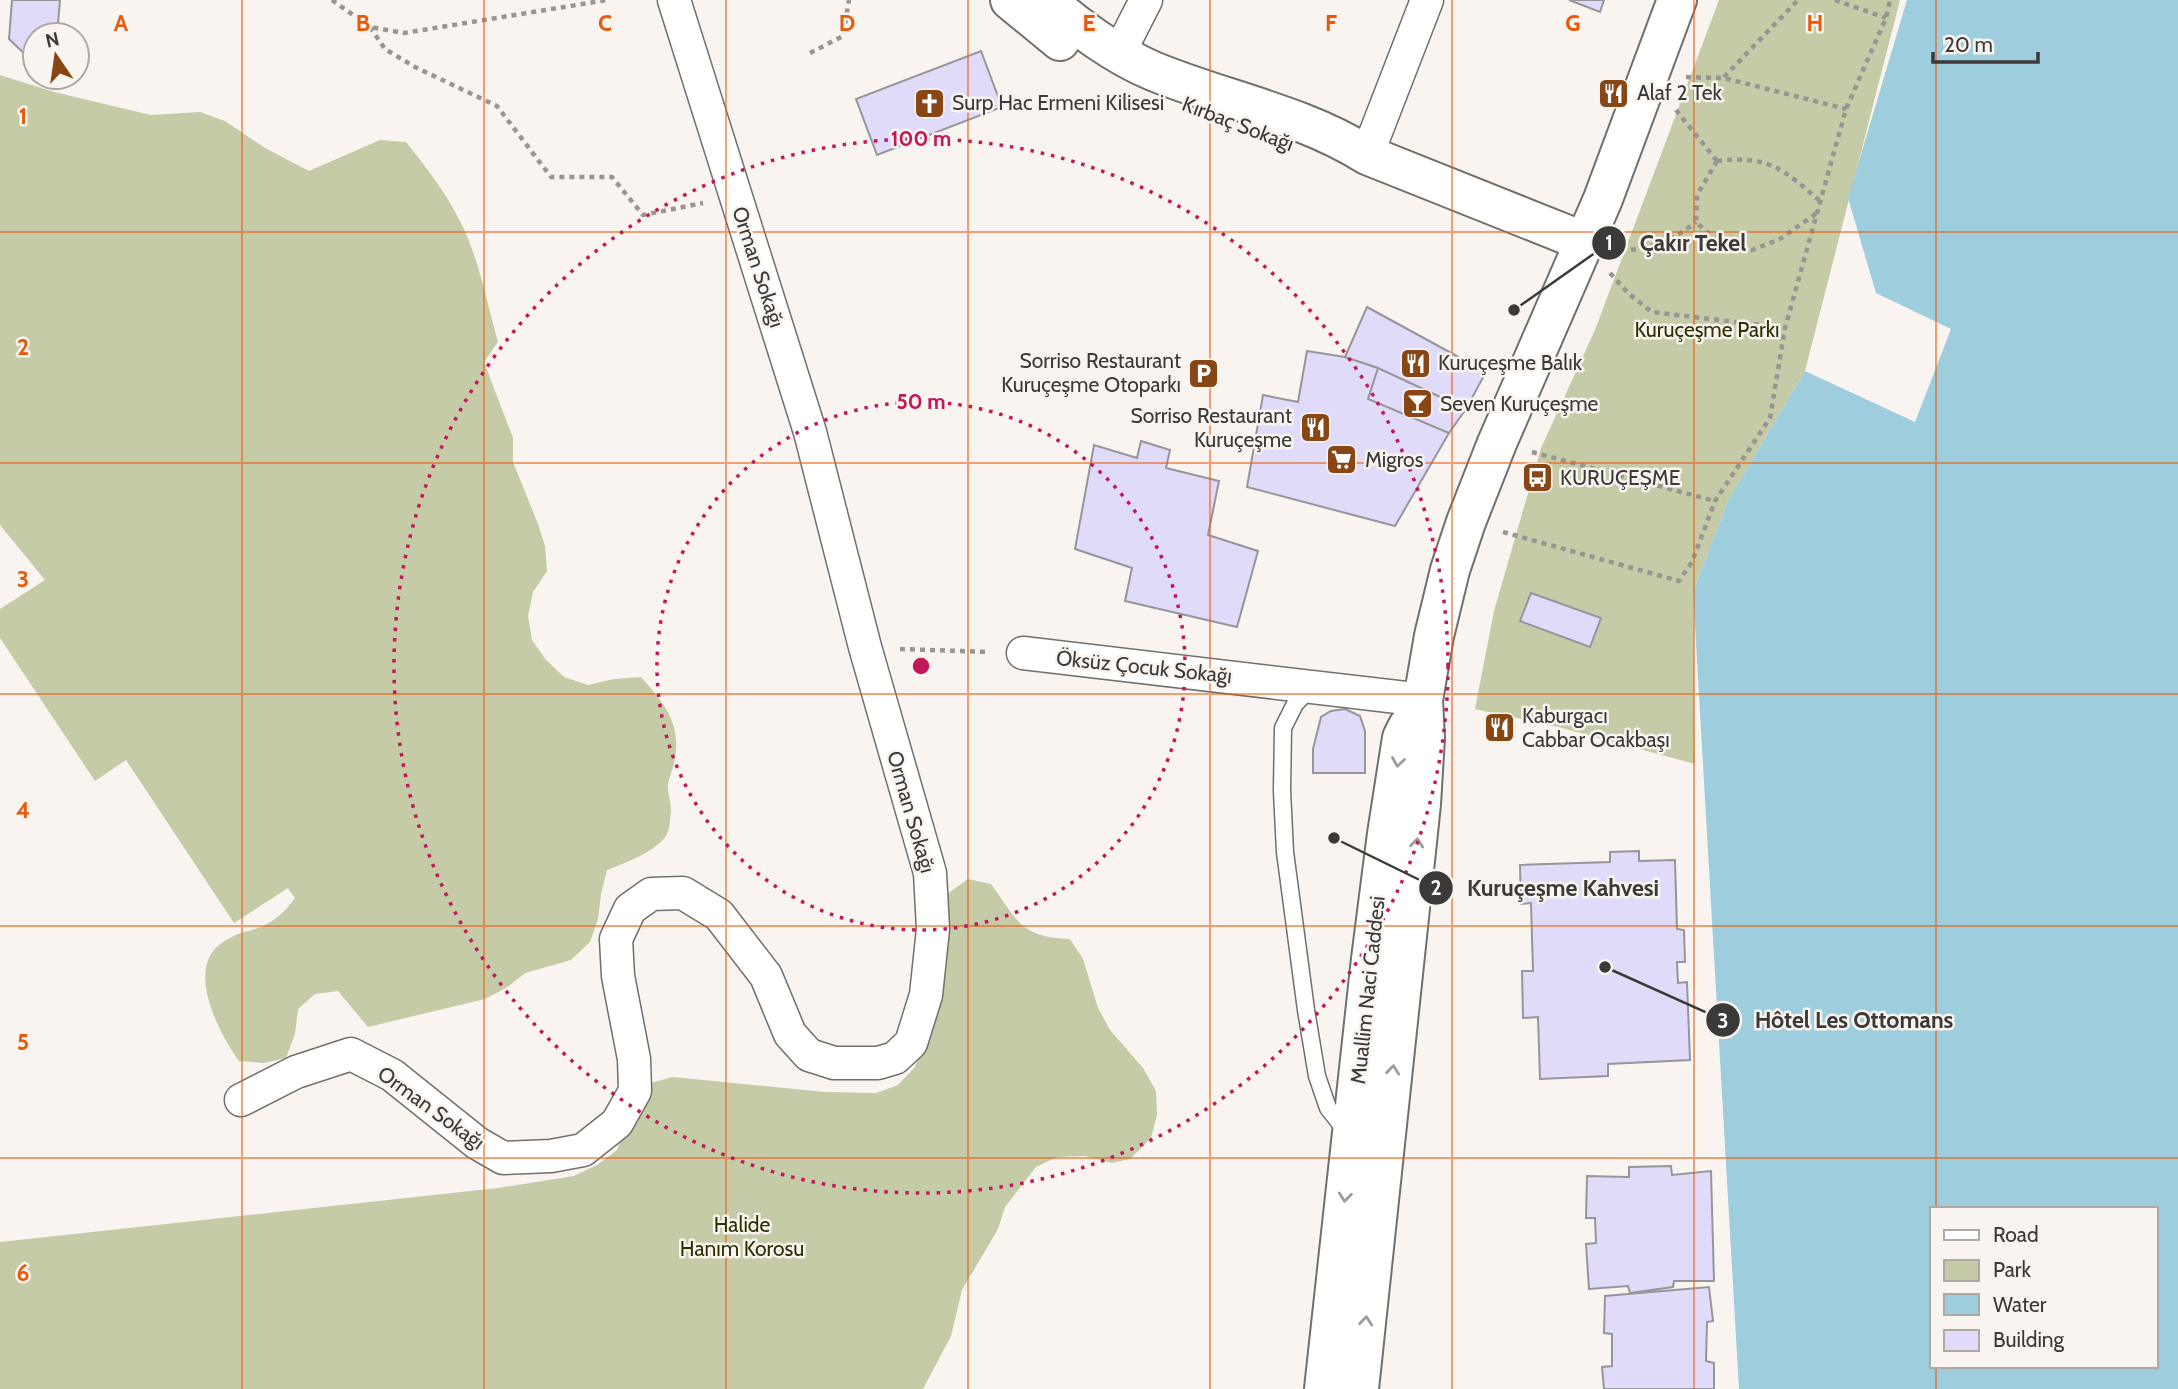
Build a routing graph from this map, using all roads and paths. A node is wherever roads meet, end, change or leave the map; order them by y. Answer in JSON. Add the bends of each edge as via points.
{"nodes":[{"id":1,"x":332,"y":0,"type":"edge"},
{"id":2,"x":607,"y":0,"type":"edge"},
{"id":3,"x":674,"y":0,"type":"edge"},
{"id":4,"x":849,"y":0,"type":"edge"},
{"id":5,"x":1010,"y":0,"type":"edge"},
{"id":6,"x":1046,"y":0,"type":"edge"},
{"id":7,"x":1146,"y":0,"type":"edge"},
{"id":8,"x":1427,"y":0,"type":"edge"},
{"id":9,"x":1677,"y":0,"type":"edge"},
{"id":10,"x":1798,"y":0,"type":"edge"},
{"id":11,"x":1835,"y":0,"type":"edge"},
{"id":12,"x":1890,"y":0,"type":"edge"},
{"id":13,"x":1886,"y":18,"type":"junction"},
{"id":14,"x":370,"y":27,"type":"junction"},
{"id":15,"x":810,"y":53,"type":"dead end"},
{"id":16,"x":1133,"y":69,"type":"junction"},
{"id":17,"x":1649,"y":77,"type":"junction"},
{"id":18,"x":1724,"y":78,"type":"junction"},
{"id":19,"x":1846,"y":109,"type":"junction"},
{"id":20,"x":1367,"y":155,"type":"junction"},
{"id":21,"x":1717,"y":162,"type":"junction"},
{"id":22,"x":735,"y":196,"type":"junction"},
{"id":23,"x":1821,"y":202,"type":"junction"},
{"id":24,"x":1817,"y":214,"type":"junction"},
{"id":25,"x":1696,"y":222,"type":"junction"},
{"id":26,"x":1585,"y":242,"type":"junction"},
{"id":27,"x":1785,"y":328,"type":"junction"},
{"id":28,"x":1497,"y":443,"type":"junction"},
{"id":29,"x":1715,"y":501,"type":"junction"},
{"id":30,"x":1466,"y":522,"type":"junction"},
{"id":31,"x":865,"y":647,"type":"junction"},
{"id":32,"x":1023,"y":653,"type":"joint"},
{"id":33,"x":1312,"y":686,"type":"junction"},
{"id":34,"x":1423,"y":700,"type":"junction"},
{"id":35,"x":241,"y":1100,"type":"dead end"},
{"id":36,"x":1369,"y":1133,"type":"junction"},
{"id":37,"x":1324,"y":1389,"type":"edge"},
{"id":38,"x":1359,"y":1389,"type":"edge"}],
"edges":[{"from":1,"to":14,"type":"path"},
{"from":2,"to":14,"type":"path","via":[[404,33]]},
{"from":3,"to":22,"type":"street","name":"Orman Sokağı"},
{"from":4,"to":15,"type":"path","via":[[843,36]]},
{"from":5,"to":16,"type":"main road","name":"Kırbaç Sokağı","via":[[1098,68]]},
{"from":6,"to":16,"type":"main road","name":"Kırbaç Sokağı"},
{"from":7,"to":16,"type":"street"},
{"from":8,"to":20,"type":"street"},
{"from":9,"to":17,"type":"main road","name":"Muallim Naci Caddesi"},
{"from":10,"to":18,"type":"path"},
{"from":11,"to":13,"type":"path"},
{"from":12,"to":13,"type":"path"},
{"from":13,"to":19,"type":"path"},
{"from":14,"to":22,"type":"path","via":[[385,50],[497,106],[551,177],[612,177],[643,215]]},
{"from":16,"to":20,"type":"main road","name":"Kırbaç Sokağı","via":[[1339,161]]},
{"from":17,"to":18,"type":"path"},
{"from":17,"to":21,"type":"path"},
{"from":17,"to":26,"type":"main road","name":"Muallim Naci Caddesi"},
{"from":18,"to":19,"type":"path"},
{"from":19,"to":23,"type":"path"},
{"from":20,"to":26,"type":"main road","name":"Kırbaç Sokağı"},
{"from":21,"to":23,"type":"path","via":[[1765,161]]},
{"from":21,"to":25,"type":"path","via":[[1697,195]]},
{"from":22,"to":31,"type":"street","name":"Orman Sokağı","via":[[810,432]]},
{"from":23,"to":24,"type":"path"},
{"from":24,"to":25,"type":"path","via":[[1780,239],[1752,250],[1718,242]]},
{"from":24,"to":27,"type":"path"},
{"from":25,"to":26,"type":"path","via":[[1675,238],[1640,250],[1613,252]]},
{"from":26,"to":27,"type":"path","via":[[1629,294],[1652,312]]},
{"from":26,"to":28,"type":"main road","name":"Muallim Naci Caddesi"},
{"from":27,"to":29,"type":"path","via":[[1770,418]]},
{"from":28,"to":29,"type":"path"},
{"from":28,"to":30,"type":"main road","name":"Muallim Naci Caddesi"},
{"from":29,"to":30,"type":"path","via":[[1692,562],[1679,581]]},
{"from":30,"to":34,"type":"main road","name":"Muallim Naci Caddesi","via":[[1447,583]]},
{"from":31,"to":32,"type":"path"},
{"from":31,"to":35,"type":"street","name":"Orman Sokağı","via":[[930,873],[933,929],[926,995],[911,1043],[895,1058],[878,1063],[834,1063],[809,1055],[790,1034],[766,976],[719,915],[682,893],[651,894],[630,909],[616,939],[635,1091],[617,1123],[583,1150],[503,1158],[477,1143],[392,1075],[351,1054],[296,1072]]},
{"from":32,"to":33,"type":"street","name":"Öksüz Çocuk Sokağı"},
{"from":33,"to":34,"type":"street","name":"Öksüz Çocuk Sokağı"},
{"from":33,"to":36,"type":"lane","via":[[1295,704],[1283,728],[1285,852],[1317,1076],[1328,1108],[1339,1122]]},
{"from":34,"to":36,"type":"main road","name":"Muallim Naci Caddesi","via":[[1402,738],[1375,931]]},
{"from":36,"to":37,"type":"main road","name":"Muallim Naci Caddesi","one_way":true},
{"from":38,"to":36,"type":"main road","name":"Muallim Naci Caddesi","one_way":true}]}
